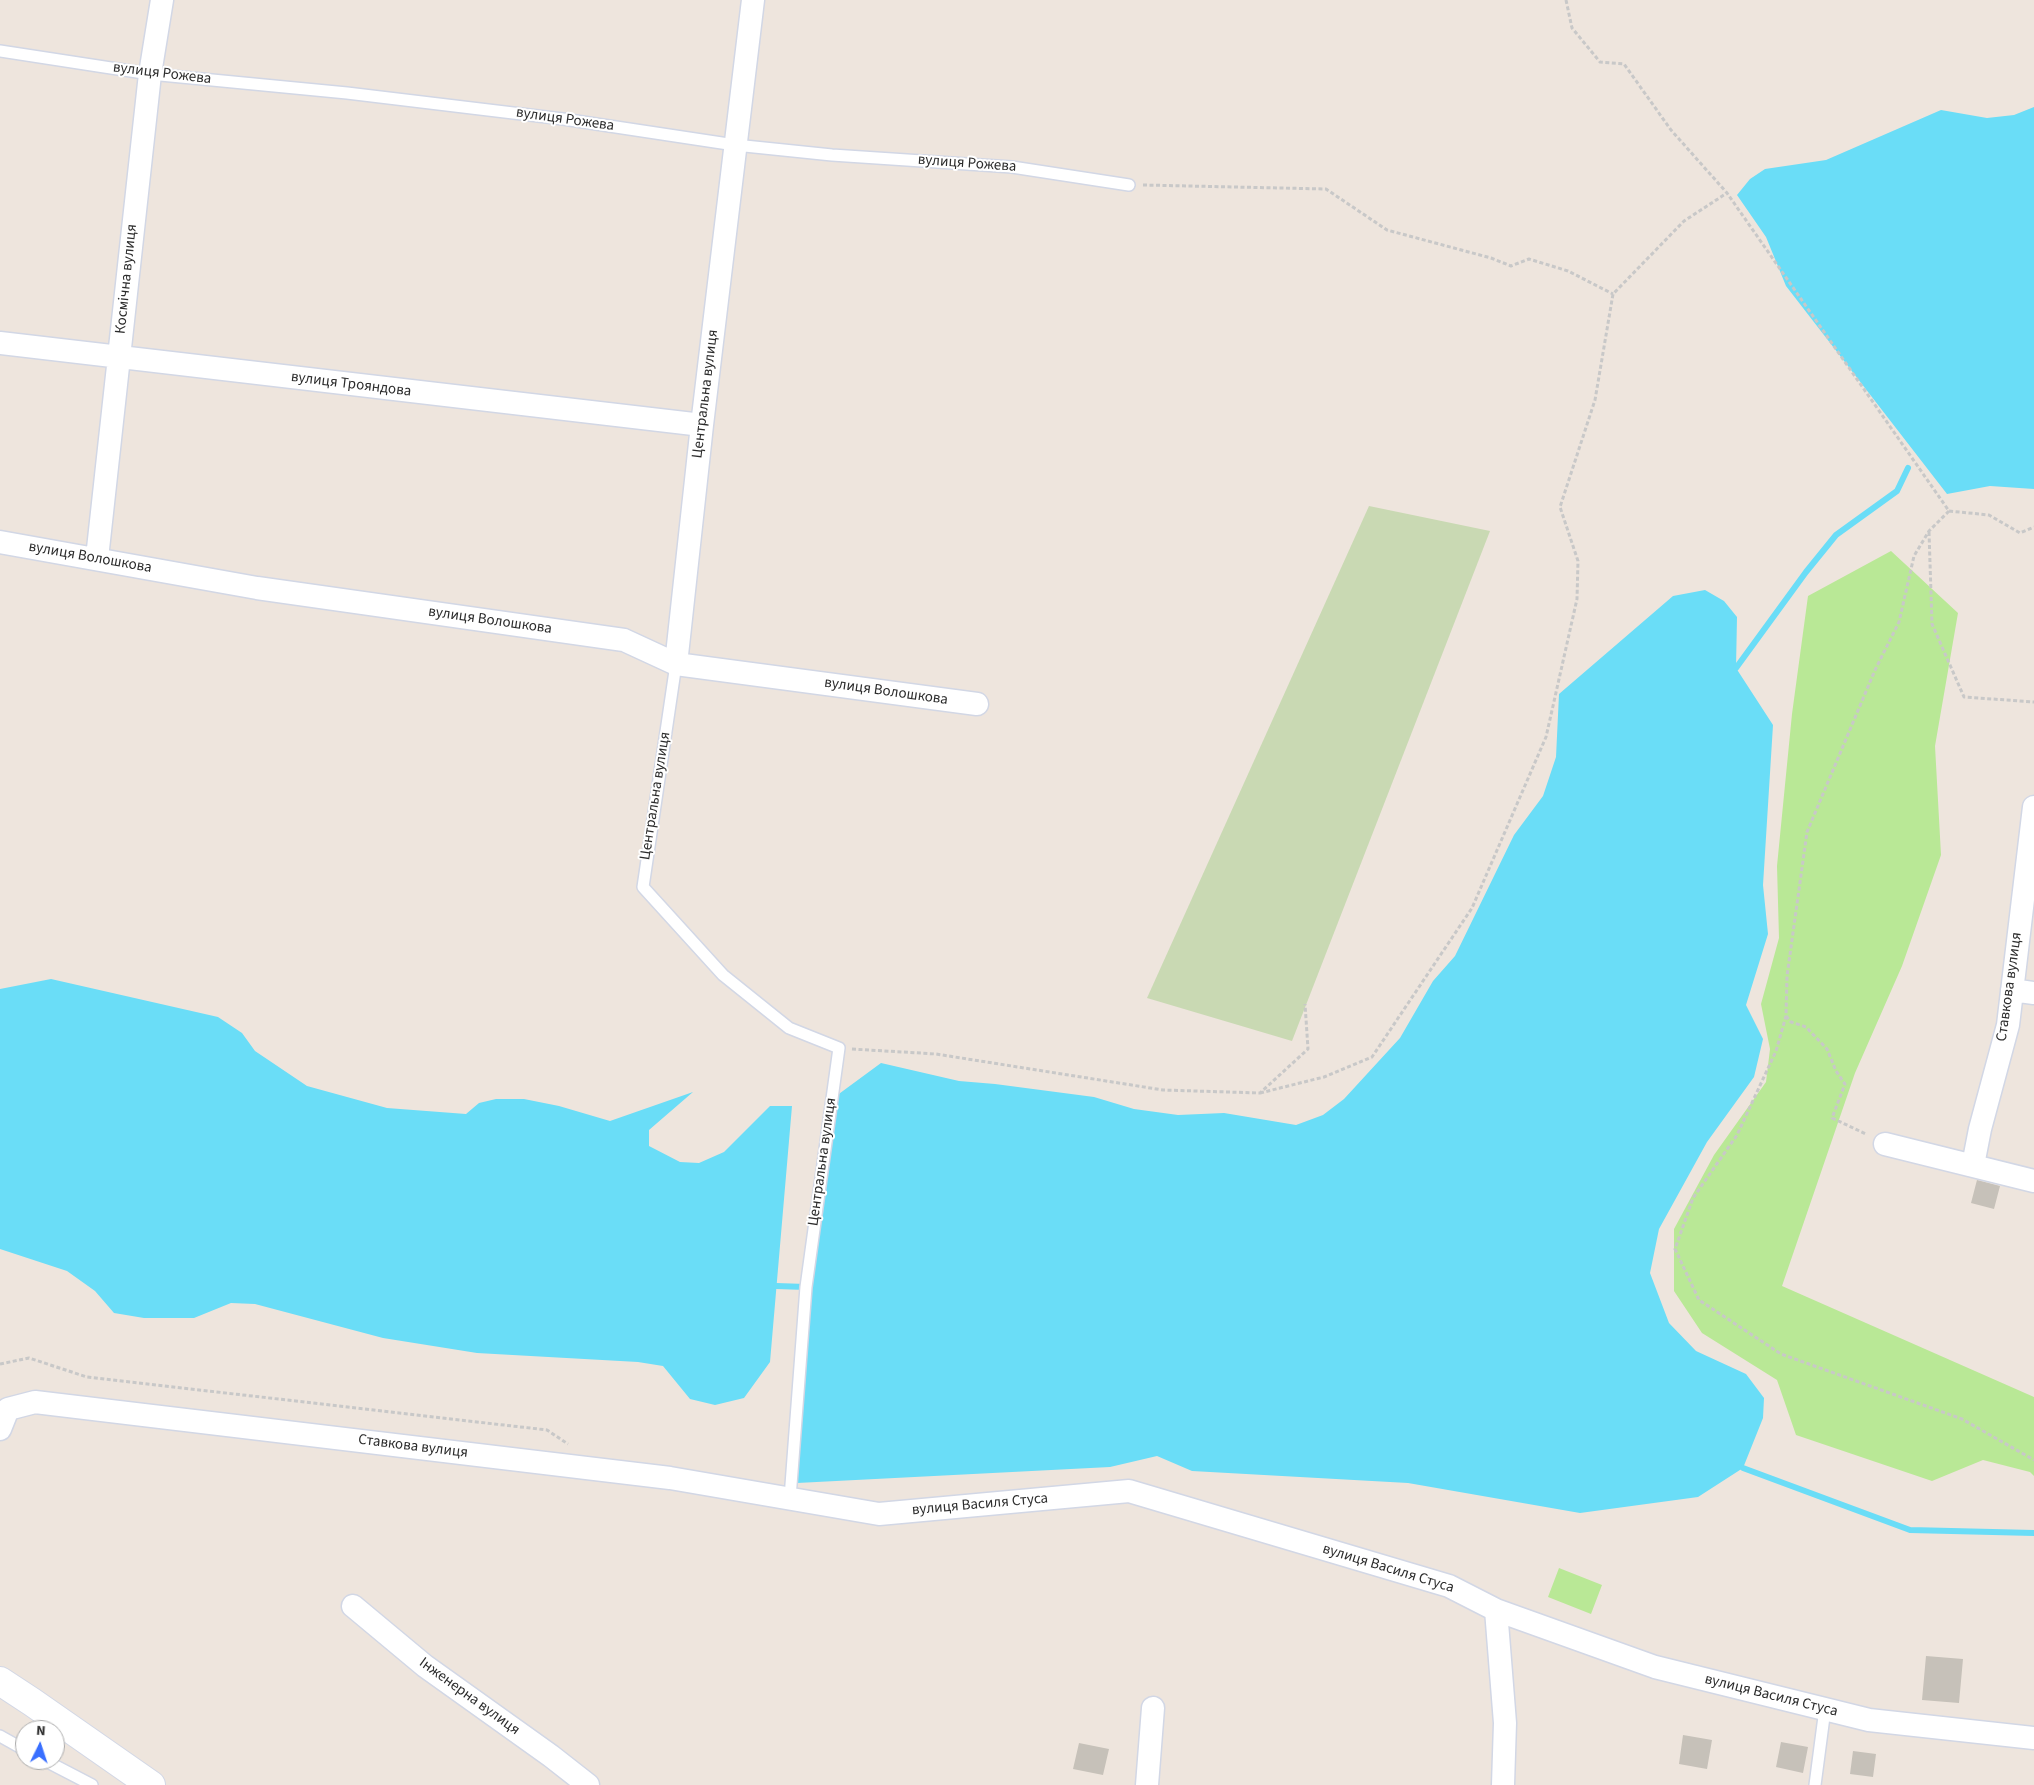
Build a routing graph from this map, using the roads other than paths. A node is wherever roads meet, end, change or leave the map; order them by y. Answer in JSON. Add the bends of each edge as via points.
{"nodes":[{"id":1,"x":162,"y":0,"type":"edge"},
{"id":2,"x":753,"y":0,"type":"edge"},
{"id":3,"x":0,"y":51,"type":"edge"},
{"id":4,"x":150,"y":74,"type":"junction"},
{"id":5,"x":735,"y":145,"type":"junction"},
{"id":6,"x":1129,"y":185,"type":"road end"},
{"id":7,"x":0,"y":343,"type":"edge"},
{"id":8,"x":119,"y":358,"type":"junction"},
{"id":9,"x":702,"y":426,"type":"junction"},
{"id":10,"x":0,"y":542,"type":"edge"},
{"id":11,"x":97,"y":558,"type":"junction"},
{"id":12,"x":676,"y":664,"type":"junction"},
{"id":13,"x":977,"y":704,"type":"dead end"},
{"id":14,"x":2034,"y":807,"type":"edge"},
{"id":15,"x":2030,"y":864,"type":"edge"},
{"id":16,"x":2023,"y":991,"type":"edge"},
{"id":17,"x":1885,"y":1144,"type":"road end"},
{"id":18,"x":1972,"y":1165,"type":"junction"},
{"id":19,"x":2034,"y":1181,"type":"edge"},
{"id":20,"x":0,"y":1429,"type":"edge"},
{"id":21,"x":790,"y":1498,"type":"junction"},
{"id":22,"x":353,"y":1606,"type":"dead end"},
{"id":23,"x":1496,"y":1610,"type":"junction"},
{"id":24,"x":0,"y":1681,"type":"edge"},
{"id":25,"x":1153,"y":1708,"type":"dead end"},
{"id":26,"x":1825,"y":1709,"type":"junction"},
{"id":27,"x":0,"y":1736,"type":"edge"},
{"id":28,"x":2034,"y":1738,"type":"edge"},
{"id":29,"x":15,"y":1744,"type":"edge"},
{"id":30,"x":63,"y":1770,"type":"edge"},
{"id":31,"x":92,"y":1785,"type":"edge"},
{"id":32,"x":151,"y":1785,"type":"edge"},
{"id":33,"x":588,"y":1785,"type":"edge"},
{"id":34,"x":1147,"y":1785,"type":"edge"},
{"id":35,"x":1503,"y":1785,"type":"edge"},
{"id":36,"x":1815,"y":1785,"type":"edge"}],
"edges":[{"from":1,"to":4,"type":"street","name":"Космічна вулиця"},
{"from":2,"to":5,"type":"street","name":"Центральна вулиця"},
{"from":3,"to":4,"type":"lane","name":"вулиця Рожева"},
{"from":4,"to":5,"type":"lane","name":"вулиця Рожева","via":[[564,119]]},
{"from":4,"to":8,"type":"street","name":"Космічна вулиця"},
{"from":5,"to":6,"type":"lane","name":"вулиця Рожева","via":[[1012,167]]},
{"from":5,"to":9,"type":"street","name":"Центральна вулиця"},
{"from":7,"to":8,"type":"street","name":"вулиця Трояндова"},
{"from":8,"to":9,"type":"street","name":"вулиця Трояндова"},
{"from":8,"to":11,"type":"street","name":"Космічна вулиця"},
{"from":9,"to":12,"type":"street","name":"Центральна вулиця"},
{"from":10,"to":11,"type":"street","name":"вулиця Волошкова"},
{"from":11,"to":12,"type":"street","name":"вулиця Волошкова","via":[[257,588],[624,640]]},
{"from":12,"to":13,"type":"street","name":"вулиця Волошкова"},
{"from":12,"to":21,"type":"lane","name":"Центральна вулиця","via":[[643,887],[723,975],[789,1028],[839,1048],[806,1287]]},
{"from":14,"to":15,"type":"street","name":"Ставкова вулиця"},
{"from":15,"to":16,"type":"street","name":"Ставкова вулиця"},
{"from":16,"to":18,"type":"street","name":"Ставкова вулиця","via":[[2008,1026]]},
{"from":17,"to":18,"type":"street"},
{"from":18,"to":19,"type":"street"},
{"from":20,"to":21,"type":"street","name":"Ставкова вулиця","via":[[8,1409],[35,1402],[670,1478]]},
{"from":21,"to":23,"type":"street","name":"вулиця Василя Стуса","via":[[879,1514],[1129,1491],[1449,1586]]},
{"from":22,"to":33,"type":"street","name":"Інженерна вулиця","via":[[425,1666]]},
{"from":23,"to":26,"type":"street","name":"вулиця Василя Стуса","via":[[1655,1667]]},
{"from":23,"to":35,"type":"street","via":[[1506,1723]]},
{"from":24,"to":32,"type":"street"},
{"from":25,"to":34,"type":"street"},
{"from":26,"to":28,"type":"street","name":"вулиця Василя Стуса","via":[[1869,1720]]},
{"from":26,"to":36,"type":"lane"},
{"from":27,"to":29,"type":"lane"},
{"from":30,"to":31,"type":"lane"}]}
